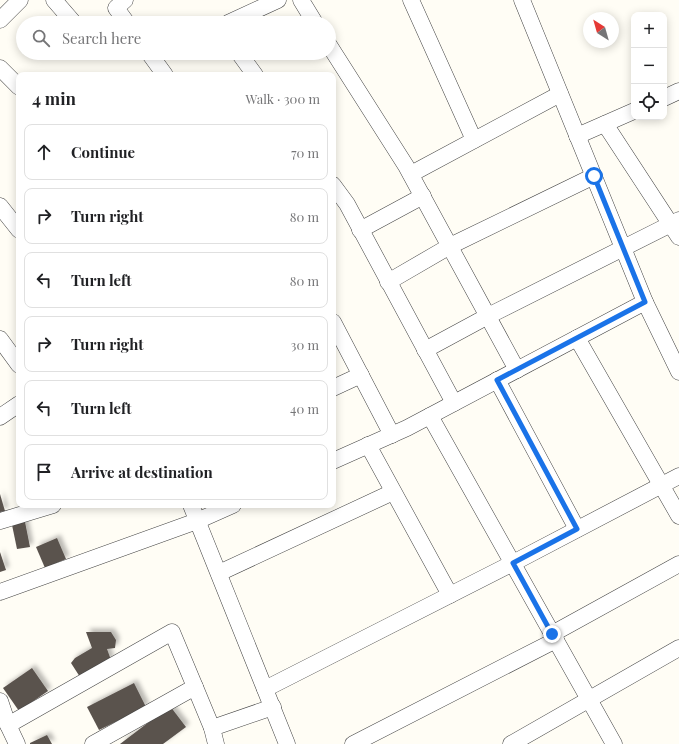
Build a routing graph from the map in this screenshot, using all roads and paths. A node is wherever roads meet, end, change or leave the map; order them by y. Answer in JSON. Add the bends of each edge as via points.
{"nodes":[{"id":1,"x":20,"y":0,"type":"edge"},
{"id":2,"x":54,"y":0,"type":"edge"},
{"id":3,"x":125,"y":0,"type":"edge"},
{"id":4,"x":278,"y":0,"type":"edge"},
{"id":5,"x":300,"y":0,"type":"edge"},
{"id":6,"x":411,"y":0,"type":"edge"},
{"id":7,"x":522,"y":0,"type":"edge"},
{"id":8,"x":68,"y":16,"type":"edge"},
{"id":9,"x":122,"y":16,"type":"edge"},
{"id":10,"x":243,"y":16,"type":"edge"},
{"id":11,"x":310,"y":16,"type":"edge"},
{"id":12,"x":0,"y":20,"type":"edge"},
{"id":13,"x":336,"y":56,"type":"edge"},
{"id":14,"x":154,"y":60,"type":"edge"},
{"id":15,"x":244,"y":60,"type":"edge"},
{"id":16,"x":0,"y":68,"type":"edge"},
{"id":17,"x":163,"y":72,"type":"edge"},
{"id":18,"x":253,"y":72,"type":"edge"},
{"id":19,"x":16,"y":84,"type":"edge"},
{"id":20,"x":679,"y":91,"type":"edge"},
{"id":21,"x":560,"y":94,"type":"junction"},
{"id":22,"x":667,"y":97,"type":"edge"},
{"id":23,"x":631,"y":112,"type":"edge"},
{"id":24,"x":605,"y":124,"type":"junction"},
{"id":25,"x":577,"y":136,"type":"junction"},
{"id":26,"x":474,"y":140,"type":"junction"},
{"id":27,"x":411,"y":174,"type":"junction"},
{"id":28,"x":594,"y":176,"type":"junction"},
{"id":29,"x":336,"y":189,"type":"edge"},
{"id":30,"x":423,"y":196,"type":"junction"},
{"id":31,"x":0,"y":206,"type":"edge"},
{"id":32,"x":16,"y":226,"type":"edge"},
{"id":33,"x":676,"y":227,"type":"edge"},
{"id":34,"x":360,"y":230,"type":"junction"},
{"id":35,"x":450,"y":246,"type":"junction"},
{"id":36,"x":623,"y":248,"type":"junction"},
{"id":37,"x":388,"y":282,"type":"junction"},
{"id":38,"x":645,"y":302,"type":"junction"},
{"id":39,"x":488,"y":316,"type":"junction"},
{"id":40,"x":336,"y":328,"type":"edge"},
{"id":41,"x":577,"y":338,"type":"junction"},
{"id":42,"x":0,"y":339,"type":"edge"},
{"id":43,"x":425,"y":350,"type":"junction"},
{"id":44,"x":16,"y":361,"type":"edge"},
{"id":45,"x":517,"y":370,"type":"junction"},
{"id":46,"x":679,"y":372,"type":"edge"},
{"id":47,"x":361,"y":376,"type":"junction"},
{"id":48,"x":497,"y":380,"type":"junction"},
{"id":49,"x":336,"y":387,"type":"edge"},
{"id":50,"x":454,"y":403,"type":"junction"},
{"id":51,"x":16,"y":406,"type":"edge"},
{"id":52,"x":430,"y":416,"type":"junction"},
{"id":53,"x":0,"y":417,"type":"edge"},
{"id":54,"x":392,"y":435,"type":"junction"},
{"id":55,"x":368,"y":445,"type":"junction"},
{"id":56,"x":336,"y":460,"type":"edge"},
{"id":57,"x":679,"y":476,"type":"edge"},
{"id":58,"x":662,"y":485,"type":"junction"},
{"id":59,"x":393,"y":492,"type":"junction"},
{"id":60,"x":43,"y":508,"type":"edge"},
{"id":61,"x":192,"y":508,"type":"edge"},
{"id":62,"x":226,"y":508,"type":"edge"},
{"id":63,"x":679,"y":516,"type":"edge"},
{"id":64,"x":0,"y":521,"type":"edge"},
{"id":65,"x":198,"y":521,"type":"junction"},
{"id":66,"x":577,"y":529,"type":"junction"},
{"id":67,"x":513,"y":563,"type":"junction"},
{"id":68,"x":679,"y":564,"type":"edge"},
{"id":69,"x":219,"y":573,"type":"junction"},
{"id":70,"x":0,"y":592,"type":"edge"},
{"id":71,"x":450,"y":595,"type":"junction"},
{"id":72,"x":554,"y":637,"type":"junction"},
{"id":73,"x":679,"y":648,"type":"edge"},
{"id":74,"x":195,"y":687,"type":"junction"},
{"id":75,"x":265,"y":689,"type":"junction"},
{"id":76,"x":589,"y":699,"type":"junction"},
{"id":77,"x":0,"y":701,"type":"edge"},
{"id":78,"x":272,"y":707,"type":"junction"},
{"id":79,"x":8,"y":725,"type":"junction"},
{"id":80,"x":212,"y":728,"type":"junction"},
{"id":81,"x":16,"y":744,"type":"edge"},
{"id":82,"x":93,"y":744,"type":"edge"},
{"id":83,"x":216,"y":744,"type":"edge"},
{"id":84,"x":287,"y":744,"type":"edge"},
{"id":85,"x":353,"y":744,"type":"edge"},
{"id":86,"x":511,"y":744,"type":"edge"},
{"id":87,"x":614,"y":744,"type":"edge"}],
"edges":[{"from":1,"to":12,"type":"street"},
{"from":2,"to":8,"type":"street"},
{"from":3,"to":9,"type":"street","via":[[116,8]]},
{"from":4,"to":10,"type":"street"},
{"from":5,"to":11,"type":"street"},
{"from":6,"to":26,"type":"street"},
{"from":7,"to":21,"type":"street"},
{"from":13,"to":27,"type":"street"},
{"from":14,"to":17,"type":"street"},
{"from":15,"to":18,"type":"street"},
{"from":16,"to":19,"type":"street"},
{"from":20,"to":22,"type":"street"},
{"from":21,"to":25,"type":"street"},
{"from":21,"to":26,"type":"street"},
{"from":23,"to":24,"type":"street"},
{"from":24,"to":25,"type":"street"},
{"from":24,"to":33,"type":"street"},
{"from":25,"to":28,"type":"street"},
{"from":26,"to":27,"type":"street"},
{"from":27,"to":30,"type":"street"},
{"from":28,"to":35,"type":"street"},
{"from":28,"to":36,"type":"street"},
{"from":29,"to":34,"type":"street"},
{"from":30,"to":34,"type":"street"},
{"from":30,"to":35,"type":"street"},
{"from":31,"to":32,"type":"street"},
{"from":33,"to":36,"type":"street"},
{"from":34,"to":37,"type":"street"},
{"from":35,"to":37,"type":"street"},
{"from":35,"to":39,"type":"street"},
{"from":36,"to":38,"type":"street"},
{"from":36,"to":39,"type":"street"},
{"from":37,"to":43,"type":"street"},
{"from":38,"to":41,"type":"street"},
{"from":38,"to":46,"type":"street"},
{"from":39,"to":43,"type":"street"},
{"from":39,"to":45,"type":"street"},
{"from":40,"to":47,"type":"street"},
{"from":41,"to":45,"type":"street"},
{"from":41,"to":58,"type":"street"},
{"from":42,"to":44,"type":"street"},
{"from":43,"to":50,"type":"street"},
{"from":45,"to":48,"type":"street"},
{"from":47,"to":49,"type":"street"},
{"from":47,"to":54,"type":"street"},
{"from":48,"to":50,"type":"street"},
{"from":48,"to":66,"type":"street"},
{"from":50,"to":52,"type":"street"},
{"from":51,"to":53,"type":"street"},
{"from":52,"to":54,"type":"street"},
{"from":52,"to":67,"type":"street"},
{"from":54,"to":55,"type":"street"},
{"from":55,"to":56,"type":"street"},
{"from":55,"to":59,"type":"street"},
{"from":57,"to":58,"type":"street"},
{"from":58,"to":63,"type":"street"},
{"from":58,"to":66,"type":"street"},
{"from":59,"to":69,"type":"street"},
{"from":59,"to":71,"type":"street"},
{"from":60,"to":64,"type":"street"},
{"from":61,"to":65,"type":"street"},
{"from":62,"to":65,"type":"street"},
{"from":65,"to":69,"type":"street"},
{"from":65,"to":70,"type":"street"},
{"from":66,"to":67,"type":"street"},
{"from":67,"to":71,"type":"street"},
{"from":67,"to":72,"type":"street"},
{"from":68,"to":72,"type":"street"},
{"from":69,"to":75,"type":"street"},
{"from":71,"to":75,"type":"street"},
{"from":72,"to":76,"type":"street"},
{"from":72,"to":85,"type":"street"},
{"from":73,"to":76,"type":"street"},
{"from":74,"to":79,"type":"street","via":[[172,632]]},
{"from":74,"to":80,"type":"street"},
{"from":74,"to":82,"type":"street"},
{"from":75,"to":78,"type":"street"},
{"from":76,"to":86,"type":"street"},
{"from":76,"to":87,"type":"street"},
{"from":77,"to":79,"type":"street"},
{"from":78,"to":80,"type":"street"},
{"from":78,"to":84,"type":"street"},
{"from":79,"to":81,"type":"street"},
{"from":80,"to":83,"type":"street"}]}
